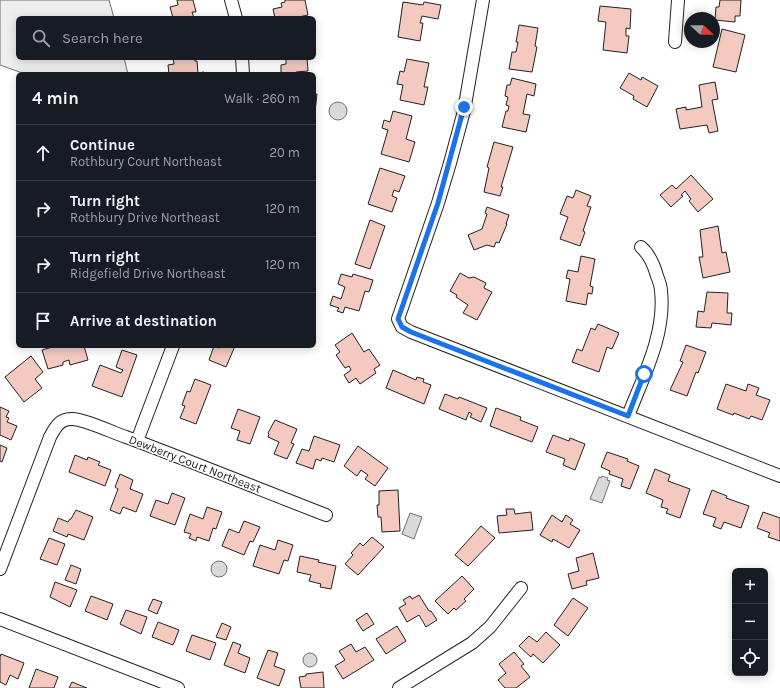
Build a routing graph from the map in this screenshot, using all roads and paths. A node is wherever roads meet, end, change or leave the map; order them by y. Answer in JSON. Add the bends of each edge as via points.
{"nodes":[{"id":1,"x":231,"y":0,"type":"edge"},
{"id":2,"x":483,"y":0,"type":"edge"},
{"id":3,"x":678,"y":0,"type":"edge"},
{"id":4,"x":235,"y":16,"type":"edge"},
{"id":5,"x":675,"y":42,"type":"dead end"},
{"id":6,"x":242,"y":60,"type":"edge"},
{"id":7,"x":243,"y":72,"type":"edge"},
{"id":8,"x":641,"y":247,"type":"dead end"},
{"id":9,"x":172,"y":348,"type":"edge"},
{"id":10,"x":628,"y":416,"type":"junction"},
{"id":11,"x":137,"y":441,"type":"junction"},
{"id":12,"x":780,"y":476,"type":"edge"},
{"id":13,"x":326,"y":515,"type":"dead end"},
{"id":14,"x":0,"y":569,"type":"edge"},
{"id":15,"x":521,"y":588,"type":"dead end"},
{"id":16,"x":0,"y":619,"type":"edge"},
{"id":17,"x":163,"y":685,"type":"edge"},
{"id":18,"x":178,"y":688,"type":"edge"},
{"id":19,"x":398,"y":688,"type":"edge"}],
"edges":[{"from":1,"to":4,"type":"street"},
{"from":2,"to":10,"type":"street","via":[[462,117],[438,203],[398,319],[402,327],[411,332]]},
{"from":3,"to":5,"type":"street"},
{"from":6,"to":7,"type":"street"},
{"from":8,"to":10,"type":"street","via":[[654,264],[661,290],[660,320],[654,351]]},
{"from":9,"to":11,"type":"street"},
{"from":10,"to":12,"type":"street"},
{"from":11,"to":13,"type":"street","name":"Dewberry Court Northeast"},
{"from":11,"to":14,"type":"street","name":"Dewberry Court Northeast","via":[[74,419],[63,420],[57,425],[50,437]]},
{"from":15,"to":19,"type":"street","via":[[490,627],[472,643]]},
{"from":16,"to":17,"type":"street"},
{"from":17,"to":18,"type":"street"}]}
